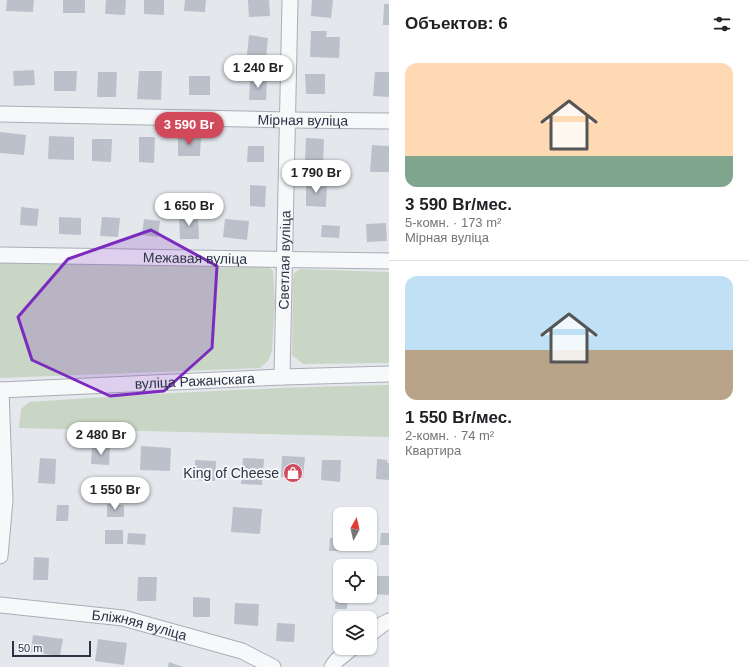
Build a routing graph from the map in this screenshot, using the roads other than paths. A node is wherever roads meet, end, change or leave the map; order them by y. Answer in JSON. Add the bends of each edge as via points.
{"nodes":[{"id":1,"x":290,"y":0,"type":"edge"},
{"id":2,"x":0,"y":114,"type":"edge"},
{"id":3,"x":287,"y":120,"type":"junction"},
{"id":4,"x":389,"y":121,"type":"edge"},
{"id":5,"x":0,"y":255,"type":"edge"},
{"id":6,"x":285,"y":260,"type":"junction"},
{"id":7,"x":389,"y":261,"type":"edge"},
{"id":8,"x":389,"y":374,"type":"edge"},
{"id":9,"x":282,"y":377,"type":"junction"},
{"id":10,"x":1,"y":390,"type":"edge"},
{"id":11,"x":0,"y":556,"type":"edge"},
{"id":12,"x":0,"y":605,"type":"edge"},
{"id":13,"x":389,"y":621,"type":"edge"},
{"id":14,"x":377,"y":629,"type":"edge"},
{"id":15,"x":343,"y":655,"type":"edge"},
{"id":16,"x":273,"y":667,"type":"edge"},
{"id":17,"x":332,"y":667,"type":"edge"}],
"edges":[{"from":1,"to":3,"type":"street","name":"Светлая вуліца"},
{"from":2,"to":3,"type":"street","name":"Мірная вуліца"},
{"from":3,"to":4,"type":"street","name":"Мірная вуліца"},
{"from":3,"to":6,"type":"street","name":"Светлая вуліца"},
{"from":5,"to":6,"type":"street","name":"Межавая вуліца"},
{"from":6,"to":7,"type":"street","name":"Межавая вуліца"},
{"from":6,"to":9,"type":"street","name":"Светлая вуліца"},
{"from":8,"to":9,"type":"street","name":"вуліца Ражанскага"},
{"from":9,"to":10,"type":"street","name":"вуліца Ражанскага"},
{"from":10,"to":11,"type":"street","via":[[5,500]]},
{"from":12,"to":16,"type":"street","name":"Бліжняя вуліца","via":[[123,618],[242,651]]},
{"from":13,"to":14,"type":"street"},
{"from":15,"to":17,"type":"street"}]}
